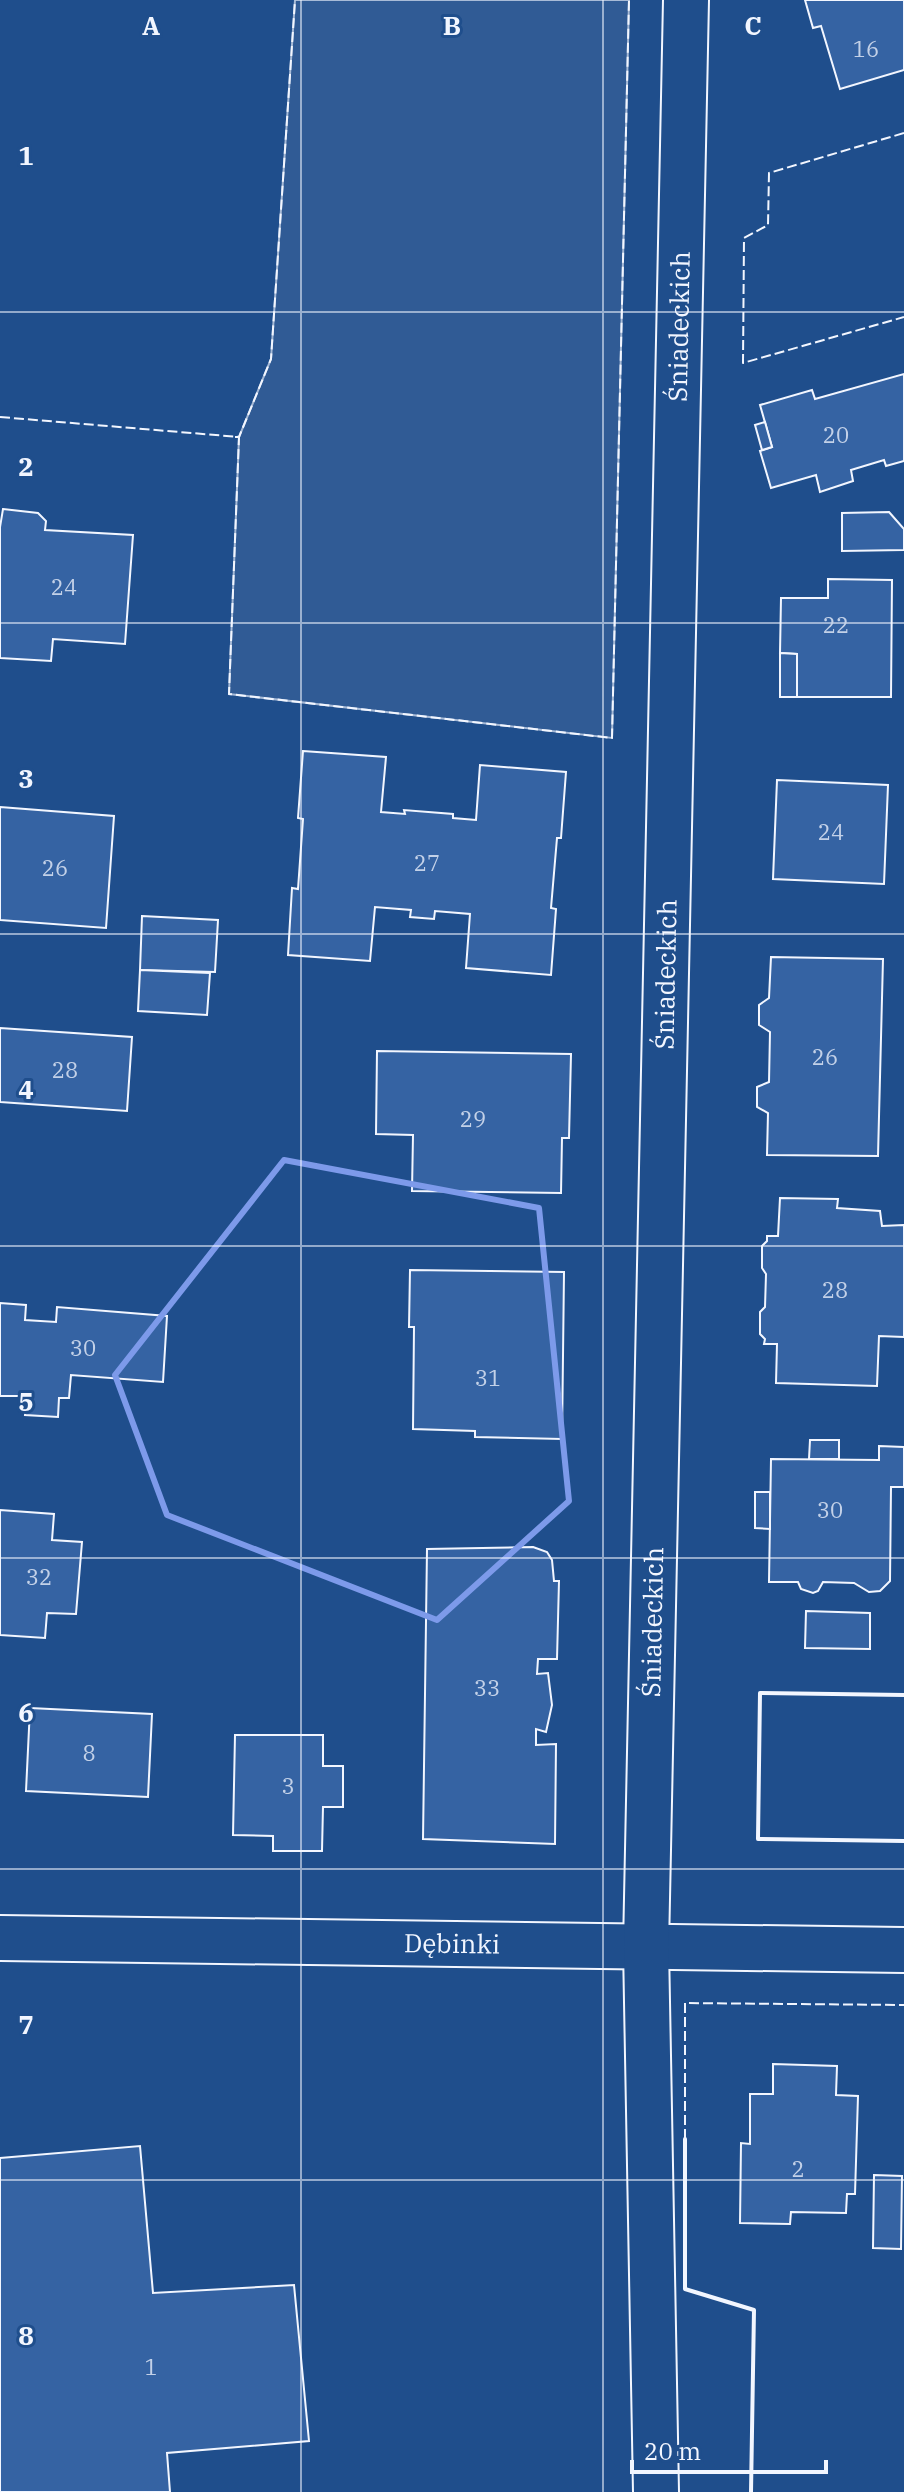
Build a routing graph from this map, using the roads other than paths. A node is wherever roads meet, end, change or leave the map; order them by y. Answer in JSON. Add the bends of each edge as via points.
{"nodes":[{"id":1,"x":686,"y":0,"type":"edge"},
{"id":2,"x":0,"y":1938,"type":"edge"},
{"id":3,"x":646,"y":1947,"type":"junction"},
{"id":4,"x":904,"y":1950,"type":"edge"},
{"id":5,"x":656,"y":2492,"type":"edge"}],
"edges":[{"from":1,"to":3,"type":"street","name":"Śniadeckich"},
{"from":2,"to":3,"type":"street","name":"Dębinki"},
{"from":3,"to":4,"type":"street","name":"Dębinki"},
{"from":3,"to":5,"type":"street","name":"Śniadeckich"}]}
